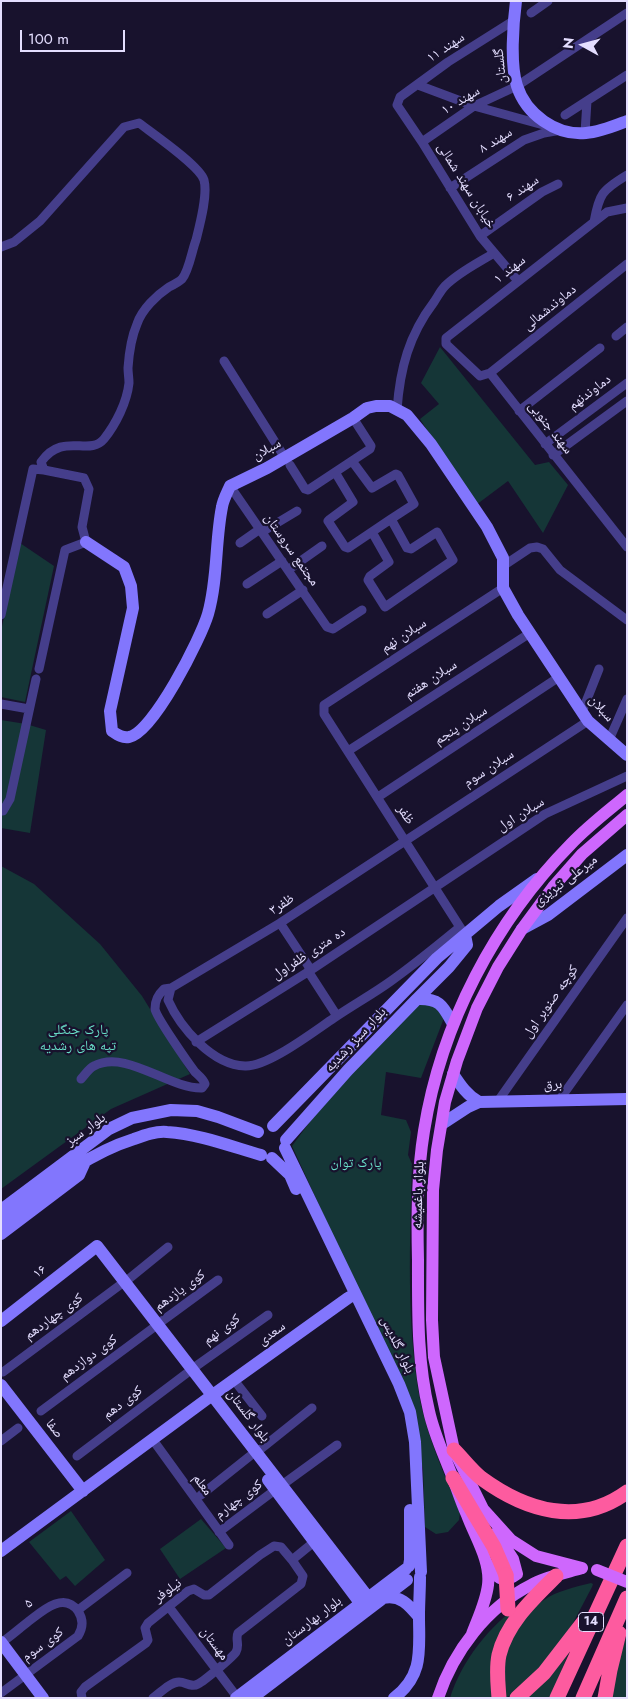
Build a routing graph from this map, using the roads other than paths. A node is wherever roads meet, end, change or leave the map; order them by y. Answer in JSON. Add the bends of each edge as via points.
{"nodes":[{"id":1,"x":516,"y":1,"type":"edge"},
{"id":2,"x":548,"y":1,"type":"edge"},
{"id":3,"x":531,"y":13,"type":"dead end"},
{"id":4,"x":627,"y":13,"type":"edge"},
{"id":5,"x":513,"y":21,"type":"junction"},
{"id":6,"x":627,"y":75,"type":"edge"},
{"id":7,"x":418,"y":85,"type":"junction"},
{"id":8,"x":517,"y":86,"type":"junction"},
{"id":9,"x":398,"y":101,"type":"joint"},
{"id":10,"x":587,"y":101,"type":"junction"},
{"id":11,"x":474,"y":106,"type":"junction"},
{"id":12,"x":565,"y":115,"type":"dead end"},
{"id":13,"x":627,"y":121,"type":"edge"},
{"id":14,"x":561,"y":130,"type":"junction"},
{"id":15,"x":585,"y":133,"type":"junction"},
{"id":16,"x":422,"y":142,"type":"junction"},
{"id":17,"x":627,"y":175,"type":"edge"},
{"id":18,"x":558,"y":184,"type":"dead end"},
{"id":19,"x":450,"y":188,"type":"junction"},
{"id":20,"x":627,"y":208,"type":"edge"},
{"id":21,"x":594,"y":222,"type":"junction"},
{"id":22,"x":480,"y":236,"type":"junction"},
{"id":23,"x":1,"y":247,"type":"edge"},
{"id":24,"x":494,"y":253,"type":"junction"},
{"id":25,"x":627,"y":264,"type":"edge"},
{"id":26,"x":518,"y":281,"type":"junction"},
{"id":27,"x":627,"y":327,"type":"edge"},
{"id":28,"x":616,"y":336,"type":"dead end"},
{"id":29,"x":600,"y":348,"type":"dead end"},
{"id":30,"x":224,"y":361,"type":"dead end"},
{"id":31,"x":490,"y":373,"type":"junction"},
{"id":32,"x":627,"y":383,"type":"edge"},
{"id":33,"x":627,"y":401,"type":"edge"},
{"id":34,"x":397,"y":410,"type":"junction"},
{"id":35,"x":519,"y":411,"type":"junction"},
{"id":36,"x":353,"y":418,"type":"junction"},
{"id":37,"x":545,"y":444,"type":"junction"},
{"id":38,"x":553,"y":455,"type":"junction"},
{"id":39,"x":352,"y":461,"type":"junction"},
{"id":40,"x":287,"y":462,"type":"junction"},
{"id":41,"x":44,"y":470,"type":"junction"},
{"id":42,"x":335,"y":472,"type":"junction"},
{"id":43,"x":230,"y":486,"type":"junction"},
{"id":44,"x":297,"y":511,"type":"dead end"},
{"id":45,"x":391,"y":519,"type":"junction"},
{"id":46,"x":261,"y":531,"type":"junction"},
{"id":47,"x":372,"y":532,"type":"junction"},
{"id":48,"x":86,"y":542,"type":"junction"},
{"id":49,"x":240,"y":543,"type":"dead end"},
{"id":50,"x":322,"y":546,"type":"dead end"},
{"id":51,"x":627,"y":547,"type":"edge"},
{"id":52,"x":282,"y":561,"type":"junction"},
{"id":53,"x":503,"y":566,"type":"junction"},
{"id":54,"x":288,"y":570,"type":"junction"},
{"id":55,"x":247,"y":584,"type":"dead end"},
{"id":56,"x":503,"y":588,"type":"junction"},
{"id":57,"x":303,"y":590,"type":"junction"},
{"id":58,"x":362,"y":610,"type":"dead end"},
{"id":59,"x":267,"y":614,"type":"dead end"},
{"id":60,"x":1,"y":616,"type":"edge"},
{"id":61,"x":627,"y":620,"type":"edge"},
{"id":62,"x":530,"y":633,"type":"junction"},
{"id":63,"x":39,"y":669,"type":"dead end"},
{"id":64,"x":600,"y":669,"type":"dead end"},
{"id":65,"x":559,"y":677,"type":"junction"},
{"id":66,"x":36,"y":679,"type":"dead end"},
{"id":67,"x":627,"y":699,"type":"edge"},
{"id":68,"x":1,"y":704,"type":"edge"},
{"id":69,"x":29,"y":709,"type":"junction"},
{"id":70,"x":323,"y":710,"type":"joint"},
{"id":71,"x":585,"y":716,"type":"junction"},
{"id":72,"x":609,"y":740,"type":"junction"},
{"id":73,"x":348,"y":751,"type":"junction"},
{"id":74,"x":627,"y":755,"type":"edge"},
{"id":75,"x":627,"y":776,"type":"edge"},
{"id":76,"x":627,"y":796,"type":"edge"},
{"id":77,"x":378,"y":797,"type":"junction"},
{"id":78,"x":1,"y":811,"type":"edge"},
{"id":79,"x":627,"y":815,"type":"edge"},
{"id":80,"x":405,"y":840,"type":"junction"},
{"id":81,"x":627,"y":854,"type":"edge"},
{"id":82,"x":541,"y":876,"type":"junction"},
{"id":83,"x":434,"y":887,"type":"junction"},
{"id":84,"x":627,"y":918,"type":"edge"},
{"id":85,"x":280,"y":923,"type":"junction"},
{"id":86,"x":522,"y":929,"type":"junction"},
{"id":87,"x":463,"y":931,"type":"junction"},
{"id":88,"x":310,"y":970,"type":"junction"},
{"id":89,"x":391,"y":982,"type":"junction"},
{"id":90,"x":171,"y":988,"type":"junction"},
{"id":91,"x":402,"y":992,"type":"junction"},
{"id":92,"x":417,"y":999,"type":"junction"},
{"id":93,"x":627,"y":1005,"type":"edge"},
{"id":94,"x":337,"y":1016,"type":"junction"},
{"id":95,"x":453,"y":1024,"type":"junction"},
{"id":96,"x":196,"y":1042,"type":"junction"},
{"id":97,"x":453,"y":1074,"type":"junction"},
{"id":98,"x":81,"y":1080,"type":"dead end"},
{"id":99,"x":626,"y":1097,"type":"edge"},
{"id":100,"x":560,"y":1100,"type":"junction"},
{"id":101,"x":479,"y":1102,"type":"junction"},
{"id":102,"x":498,"y":1102,"type":"junction"},
{"id":103,"x":442,"y":1124,"type":"junction"},
{"id":104,"x":273,"y":1126,"type":"junction"},
{"id":105,"x":258,"y":1132,"type":"junction"},
{"id":106,"x":286,"y":1144,"type":"junction"},
{"id":107,"x":266,"y":1156,"type":"junction"},
{"id":108,"x":86,"y":1161,"type":"junction"},
{"id":109,"x":1,"y":1210,"type":"edge"},
{"id":110,"x":1,"y":1222,"type":"edge"},
{"id":111,"x":1,"y":1234,"type":"edge"},
{"id":112,"x":95,"y":1248,"type":"joint"},
{"id":113,"x":168,"y":1248,"type":"dead end"},
{"id":114,"x":218,"y":1280,"type":"dead end"},
{"id":115,"x":122,"y":1284,"type":"junction"},
{"id":116,"x":352,"y":1296,"type":"junction"},
{"id":117,"x":268,"y":1315,"type":"dead end"},
{"id":118,"x":1,"y":1322,"type":"edge"},
{"id":119,"x":155,"y":1326,"type":"junction"},
{"id":120,"x":190,"y":1371,"type":"junction"},
{"id":121,"x":3,"y":1372,"type":"dead end"},
{"id":122,"x":234,"y":1380,"type":"junction"},
{"id":123,"x":1,"y":1385,"type":"edge"},
{"id":124,"x":210,"y":1397,"type":"junction"},
{"id":125,"x":312,"y":1408,"type":"dead end"},
{"id":126,"x":41,"y":1411,"type":"dead end"},
{"id":127,"x":262,"y":1416,"type":"dead end"},
{"id":128,"x":18,"y":1428,"type":"dead end"},
{"id":129,"x":153,"y":1440,"type":"junction"},
{"id":130,"x":1,"y":1441,"type":"edge"},
{"id":131,"x":337,"y":1446,"type":"dead end"},
{"id":132,"x":454,"y":1450,"type":"junction"},
{"id":133,"x":253,"y":1454,"type":"junction"},
{"id":134,"x":77,"y":1456,"type":"dead end"},
{"id":135,"x":453,"y":1478,"type":"junction"},
{"id":136,"x":278,"y":1487,"type":"junction"},
{"id":137,"x":83,"y":1491,"type":"junction"},
{"id":138,"x":627,"y":1492,"type":"edge"},
{"id":139,"x":201,"y":1495,"type":"dead end"},
{"id":140,"x":483,"y":1509,"type":"junction"},
{"id":141,"x":219,"y":1532,"type":"junction"},
{"id":142,"x":318,"y":1539,"type":"junction"},
{"id":143,"x":229,"y":1545,"type":"dead end"},
{"id":144,"x":627,"y":1546,"type":"edge"},
{"id":145,"x":1,"y":1551,"type":"edge"},
{"id":146,"x":484,"y":1559,"type":"junction"},
{"id":147,"x":292,"y":1560,"type":"junction"},
{"id":148,"x":582,"y":1568,"type":"junction"},
{"id":149,"x":407,"y":1572,"type":"junction"},
{"id":150,"x":127,"y":1573,"type":"dead end"},
{"id":151,"x":421,"y":1574,"type":"junction"},
{"id":152,"x":556,"y":1576,"type":"junction"},
{"id":153,"x":627,"y":1582,"type":"edge"},
{"id":154,"x":603,"y":1596,"type":"junction"},
{"id":155,"x":627,"y":1598,"type":"edge"},
{"id":156,"x":370,"y":1603,"type":"junction"},
{"id":157,"x":627,"y":1604,"type":"edge"},
{"id":158,"x":169,"y":1607,"type":"junction"},
{"id":159,"x":78,"y":1610,"type":"junction"},
{"id":160,"x":419,"y":1617,"type":"junction"},
{"id":161,"x":472,"y":1634,"type":"junction"},
{"id":162,"x":506,"y":1637,"type":"junction"},
{"id":163,"x":1,"y":1642,"type":"edge"},
{"id":164,"x":1,"y":1655,"type":"edge"},
{"id":165,"x":216,"y":1669,"type":"junction"},
{"id":166,"x":22,"y":1677,"type":"junction"},
{"id":167,"x":1,"y":1693,"type":"edge"},
{"id":168,"x":397,"y":1696,"type":"edge"},
{"id":169,"x":242,"y":1697,"type":"edge"},
{"id":170,"x":33,"y":1698,"type":"edge"},
{"id":171,"x":43,"y":1698,"type":"edge"},
{"id":172,"x":82,"y":1698,"type":"edge"},
{"id":173,"x":153,"y":1698,"type":"edge"},
{"id":174,"x":438,"y":1698,"type":"edge"},
{"id":175,"x":499,"y":1698,"type":"edge"},
{"id":176,"x":517,"y":1698,"type":"edge"},
{"id":177,"x":557,"y":1698,"type":"edge"},
{"id":178,"x":583,"y":1698,"type":"edge"},
{"id":179,"x":605,"y":1698,"type":"edge"}],
"edges":[{"from":1,"to":5,"type":"main road","name":"گلستان"},
{"from":2,"to":3,"type":"street"},
{"from":4,"to":8,"type":"street","name":"سهند ۱۰"},
{"from":5,"to":7,"type":"street","name":"سهند ۱۱"},
{"from":5,"to":8,"type":"main road","name":"گلستان"},
{"from":6,"to":10,"type":"street"},
{"from":7,"to":9,"type":"street","name":"سهند ۱۱"},
{"from":7,"to":11,"type":"street"},
{"from":8,"to":11,"type":"street","name":"سهند ۱۰"},
{"from":8,"to":14,"type":"main road","name":"گلستان","via":[[528,107],[545,122]]},
{"from":9,"to":16,"type":"street","name":"خیابان سهند شمالی","via":[[397,105]]},
{"from":10,"to":12,"type":"street"},
{"from":10,"to":15,"type":"street"},
{"from":11,"to":14,"type":"street"},
{"from":11,"to":16,"type":"street","name":"سهند ۱۰"},
{"from":13,"to":15,"type":"main road","name":"گلستان"},
{"from":14,"to":15,"type":"main road","name":"گلستان"},
{"from":14,"to":19,"type":"street","name":"سهند ۸","via":[[524,140]]},
{"from":16,"to":19,"type":"street","name":"خیابان سهند شمالی"},
{"from":17,"to":21,"type":"street","via":[[608,187],[599,199]]},
{"from":18,"to":22,"type":"street","name":"سهند ۶"},
{"from":19,"to":22,"type":"street","name":"خیابان سهند شمالی"},
{"from":20,"to":21,"type":"street","name":"سهند ۱","via":[[607,212]]},
{"from":21,"to":26,"type":"street","name":"سهند ۱"},
{"from":22,"to":24,"type":"street","name":"خیابان سهند شمالی"},
{"from":23,"to":41,"type":"street","via":[[14,242],[40,221],[124,127],[138,123],[192,164],[204,179],[200,224],[182,279],[159,295],[137,321],[129,352],[129,384],[119,414],[103,441],[87,447],[56,447],[41,462]]},
{"from":24,"to":26,"type":"street","name":"خیابان سهند شمالی"},
{"from":24,"to":34,"type":"street","via":[[446,286],[422,318],[407,350],[399,382]]},
{"from":25,"to":31,"type":"street","name":"دماوندشمالی"},
{"from":26,"to":31,"type":"street","name":"سهند ۱","via":[[445,341],[480,376]]},
{"from":27,"to":28,"type":"street"},
{"from":29,"to":35,"type":"street"},
{"from":30,"to":40,"type":"street"},
{"from":31,"to":35,"type":"street","name":"سهند جنوبی"},
{"from":32,"to":37,"type":"street","name":"دماوندنهم"},
{"from":33,"to":38,"type":"street"},
{"from":34,"to":36,"type":"main road","name":"سبلان","via":[[390,406],[376,406]]},
{"from":34,"to":53,"type":"main road","via":[[407,415],[432,444],[487,527],[503,558]]},
{"from":35,"to":37,"type":"street","name":"سهند جنوبی"},
{"from":36,"to":39,"type":"street","via":[[372,447]]},
{"from":36,"to":40,"type":"main road","name":"سبلان"},
{"from":37,"to":38,"type":"street","name":"سهند جنوبی"},
{"from":38,"to":51,"type":"street","name":"سهند جنوبی"},
{"from":39,"to":42,"type":"street"},
{"from":39,"to":45,"type":"street","via":[[372,488],[398,475],[414,504]]},
{"from":40,"to":42,"type":"street","via":[[307,490]]},
{"from":40,"to":43,"type":"main road","name":"سبلان"},
{"from":41,"to":48,"type":"street","via":[[84,478],[89,490],[82,527]]},
{"from":41,"to":60,"type":"street","via":[[33,469]]},
{"from":42,"to":47,"type":"street","via":[[353,502],[330,518],[329,524],[346,548]]},
{"from":43,"to":46,"type":"street","name":"مجتمع سروستان"},
{"from":43,"to":48,"type":"main road","via":[[222,505],[214,590],[208,614],[183,670],[141,731],[130,737],[122,737],[112,731],[110,711],[133,608],[131,586],[124,567]]},
{"from":44,"to":46,"type":"street"},
{"from":45,"to":47,"type":"street"},
{"from":45,"to":47,"type":"street","via":[[409,549],[437,532],[453,560],[385,607],[368,578],[389,562]]},
{"from":46,"to":49,"type":"street"},
{"from":46,"to":52,"type":"street","name":"مجتمع سروستان"},
{"from":48,"to":63,"type":"street","via":[[65,550]]},
{"from":50,"to":54,"type":"street"},
{"from":52,"to":54,"type":"street","name":"مجتمع سروستان"},
{"from":52,"to":55,"type":"street"},
{"from":53,"to":56,"type":"main road"},
{"from":53,"to":61,"type":"street","via":[[530,548],[543,549],[560,570]]},
{"from":54,"to":57,"type":"street","name":"مجتمع سروستان"},
{"from":56,"to":62,"type":"main road","name":"سبلان"},
{"from":56,"to":70,"type":"street","name":"سبلان نهم","via":[[324,706]]},
{"from":57,"to":58,"type":"street","name":"مجتمع سروستان","via":[[330,629]]},
{"from":57,"to":59,"type":"street"},
{"from":62,"to":65,"type":"main road","name":"سبلان"},
{"from":62,"to":73,"type":"street","name":"سبلان هفتم"},
{"from":64,"to":71,"type":"street"},
{"from":65,"to":71,"type":"main road","name":"سبلان"},
{"from":65,"to":77,"type":"street","name":"سبلان پنجم"},
{"from":66,"to":69,"type":"street"},
{"from":67,"to":72,"type":"street"},
{"from":68,"to":69,"type":"street"},
{"from":69,"to":78,"type":"street","via":[[10,798]]},
{"from":70,"to":73,"type":"street","name":"ظفر"},
{"from":71,"to":72,"type":"main road","name":"سبلان"},
{"from":71,"to":80,"type":"street","name":"سبلان سوم"},
{"from":72,"to":74,"type":"main road","name":"سبلان"},
{"from":73,"to":77,"type":"street","name":"ظفر"},
{"from":75,"to":83,"type":"street","name":"سبلان اول","via":[[545,814]]},
{"from":76,"to":82,"type":"main road","name":"بلوار باغمیشه","via":[[571,843]]},
{"from":77,"to":80,"type":"street","name":"ظفر"},
{"from":79,"to":86,"type":"main road","name":"بلوار باغمیشه","via":[[582,854],[552,887]]},
{"from":80,"to":83,"type":"street","name":"ظفر"},
{"from":80,"to":85,"type":"street","name":"ظفر۳"},
{"from":81,"to":86,"type":"main road","name":"میرعلی تبریزی","via":[[548,915]]},
{"from":82,"to":87,"type":"main road"},
{"from":82,"to":95,"type":"main road","name":"بلوار باغمیشه","via":[[492,948]]},
{"from":83,"to":87,"type":"street","name":"ظفر"},
{"from":83,"to":88,"type":"street","name":"ده متری ظفراول"},
{"from":84,"to":102,"type":"street","name":"کوچه صنوبر اول"},
{"from":85,"to":88,"type":"street"},
{"from":85,"to":90,"type":"street","name":"ظفر۳"},
{"from":86,"to":97,"type":"main road","name":"بلوار باغمیشه","via":[[477,1008]]},
{"from":87,"to":89,"type":"street"},
{"from":87,"to":91,"type":"main road"},
{"from":87,"to":92,"type":"main road","name":"بلوار سبز رشدیه","via":[[467,946]]},
{"from":88,"to":94,"type":"street"},
{"from":88,"to":96,"type":"street","name":"ده متری ظفراول"},
{"from":89,"to":91,"type":"street","via":[[400,982]]},
{"from":89,"to":94,"type":"street"},
{"from":90,"to":96,"type":"street","via":[[168,1000]]},
{"from":90,"to":98,"type":"street","name":"ظفر۳","via":[[164,988],[156,998],[155,1011],[204,1080],[202,1088],[176,1083],[134,1065],[107,1061],[93,1066]]},
{"from":91,"to":104,"type":"main road"},
{"from":92,"to":95,"type":"main road","via":[[428,998],[437,1002],[444,1007]]},
{"from":92,"to":106,"type":"main road","name":"بلوار سبز رشدیه","via":[[348,1070]]},
{"from":93,"to":100,"type":"street"},
{"from":94,"to":96,"type":"street","via":[[266,1061],[246,1067],[228,1064]]},
{"from":95,"to":135,"type":"main road","name":"بلوار باغمیشه","via":[[431,1093],[417,1204],[419,1356],[429,1413]]},
{"from":97,"to":101,"type":"main road","via":[[471,1098]]},
{"from":97,"to":103,"type":"main road","name":"بلوار باغمیشه"},
{"from":99,"to":100,"type":"main road","name":"برق"},
{"from":100,"to":102,"type":"main road","name":"برق"},
{"from":101,"to":102,"type":"main road","name":"برق"},
{"from":101,"to":103,"type":"main road"},
{"from":103,"to":132,"type":"main road","name":"بلوار باغمیشه","via":[[433,1190],[432,1320],[434,1357]]},
{"from":104,"to":105,"type":"main road"},
{"from":104,"to":106,"type":"main road","via":[[283,1132]]},
{"from":105,"to":107,"type":"main road","via":[[255,1144]]},
{"from":105,"to":109,"type":"main road","name":"بلوار سبز","via":[[197,1112],[171,1110],[132,1118],[109,1129]]},
{"from":106,"to":107,"type":"main road","via":[[280,1155]]},
{"from":106,"to":116,"type":"main road","name":"بلوار گلدیس"},
{"from":107,"to":108,"type":"main road","name":"بلوار سبز","via":[[167,1132],[126,1142]]},
{"from":107,"to":116,"type":"main road","name":"بلوار گلدیس","via":[[290,1176]]},
{"from":108,"to":110,"type":"main road","name":"بلوار سبز","via":[[62,1175]]},
{"from":108,"to":111,"type":"main road","via":[[79,1175]]},
{"from":112,"to":115,"type":"main road","name":"بلوار گلستان"},
{"from":112,"to":118,"type":"main road","name":"۱۶"},
{"from":113,"to":115,"type":"street","name":"کوی چهاردهم"},
{"from":114,"to":119,"type":"street","name":"کوی یازدهم"},
{"from":115,"to":119,"type":"main road","name":"بلوار گلستان"},
{"from":115,"to":121,"type":"street","name":"کوی چهاردهم"},
{"from":116,"to":122,"type":"main road","name":"سعدی"},
{"from":116,"to":149,"type":"main road","name":"بلوار گلدیس","via":[[402,1414],[407,1443],[411,1521]]},
{"from":116,"to":151,"type":"main road","name":"بلوار گلدیس","via":[[399,1384],[410,1412],[415,1442]]},
{"from":117,"to":120,"type":"street","name":"کوی نهم"},
{"from":119,"to":120,"type":"main road","name":"بلوار گلستان"},
{"from":119,"to":126,"type":"street","name":"کوی دوازدهم"},
{"from":120,"to":124,"type":"main road","name":"بلوار گلستان"},
{"from":120,"to":134,"type":"street","name":"کوی دهم"},
{"from":122,"to":124,"type":"main road","name":"سعدی"},
{"from":122,"to":127,"type":"street"},
{"from":123,"to":137,"type":"main road","name":"صفا"},
{"from":124,"to":129,"type":"main road","name":"سعدی"},
{"from":124,"to":133,"type":"main road","name":"بلوار گلستان"},
{"from":125,"to":133,"type":"street"},
{"from":128,"to":130,"type":"street"},
{"from":129,"to":137,"type":"main road","name":"سعدی"},
{"from":129,"to":141,"type":"street","name":"معلم"},
{"from":131,"to":136,"type":"street"},
{"from":132,"to":138,"type":"highway","via":[[480,1477],[526,1503],[548,1511],[572,1513],[592,1509]]},
{"from":132,"to":140,"type":"main road","name":"بلوار باغمیشه"},
{"from":133,"to":136,"type":"main road","name":"بلوار گلستان"},
{"from":133,"to":139,"type":"street"},
{"from":135,"to":146,"type":"main road","name":"بلوار باغمیشه"},
{"from":135,"to":162,"type":"highway","bridge":true,"via":[[494,1547],[506,1575]]},
{"from":136,"to":141,"type":"street","name":"کوی چهارم"},
{"from":136,"to":142,"type":"main road","name":"بلوار گلستان"},
{"from":137,"to":145,"type":"main road","name":"سعدی"},
{"from":140,"to":146,"type":"main road","via":[[513,1559],[517,1574],[503,1580],[496,1576]]},
{"from":140,"to":148,"type":"main road","name":"بلوار باغمیشه","via":[[511,1540],[529,1553]]},
{"from":141,"to":143,"type":"street","name":"معلم"},
{"from":142,"to":147,"type":"street"},
{"from":142,"to":156,"type":"main road","name":"بلوار گلستان"},
{"from":144,"to":154,"type":"highway","number":"14"},
{"from":146,"to":161,"type":"main road","via":[[488,1583]]},
{"from":147,"to":158,"type":"street","name":"نیلوفر","via":[[281,1547],[274,1546],[209,1595],[194,1589]]},
{"from":147,"to":165,"type":"street","name":"نیلوفر","via":[[303,1576],[301,1584],[238,1633],[236,1652]]},
{"from":148,"to":152,"type":"main road"},
{"from":148,"to":153,"type":"main road","name":"بلوار باغمیشه","bridge":true},
{"from":149,"to":151,"type":"main road","via":[[415,1566]]},
{"from":149,"to":156,"type":"main road","name":"بلوار بهارستان"},
{"from":150,"to":159,"type":"street"},
{"from":151,"to":160,"type":"main road","name":"بلوار گلدیس"},
{"from":152,"to":161,"type":"main road","via":[[511,1596]]},
{"from":152,"to":162,"type":"highway","via":[[534,1598]]},
{"from":154,"to":176,"type":"highway","via":[[544,1674]]},
{"from":154,"to":177,"type":"highway","number":"14"},
{"from":155,"to":178,"type":"highway","number":"14"},
{"from":156,"to":160,"type":"main road","via":[[390,1596],[400,1599]]},
{"from":156,"to":169,"type":"main road","name":"بلوار بهارستان"},
{"from":157,"to":179,"type":"highway"},
{"from":158,"to":165,"type":"street","name":"مهستان"},
{"from":158,"to":172,"type":"street","name":"نیلوفر","via":[[148,1623],[146,1643],[85,1687],[81,1692]]},
{"from":159,"to":163,"type":"street","name":"۵","via":[[66,1602],[49,1606]]},
{"from":159,"to":166,"type":"street","name":"کوی سوم","via":[[83,1624],[78,1636]]},
{"from":160,"to":168,"type":"main road","name":"بلوار گلدیس","via":[[417,1667]]},
{"from":161,"to":174,"type":"main road","via":[[453,1663]]},
{"from":162,"to":175,"type":"highway","via":[[497,1675]]},
{"from":163,"to":166,"type":"main road"},
{"from":164,"to":166,"type":"main road"},
{"from":165,"to":169,"type":"street","name":"مهستان"},
{"from":165,"to":173,"type":"street","name":"نیلوفر","via":[[197,1684],[173,1683]]},
{"from":166,"to":167,"type":"street"},
{"from":166,"to":170,"type":"main road"},
{"from":166,"to":171,"type":"main road"}]}
